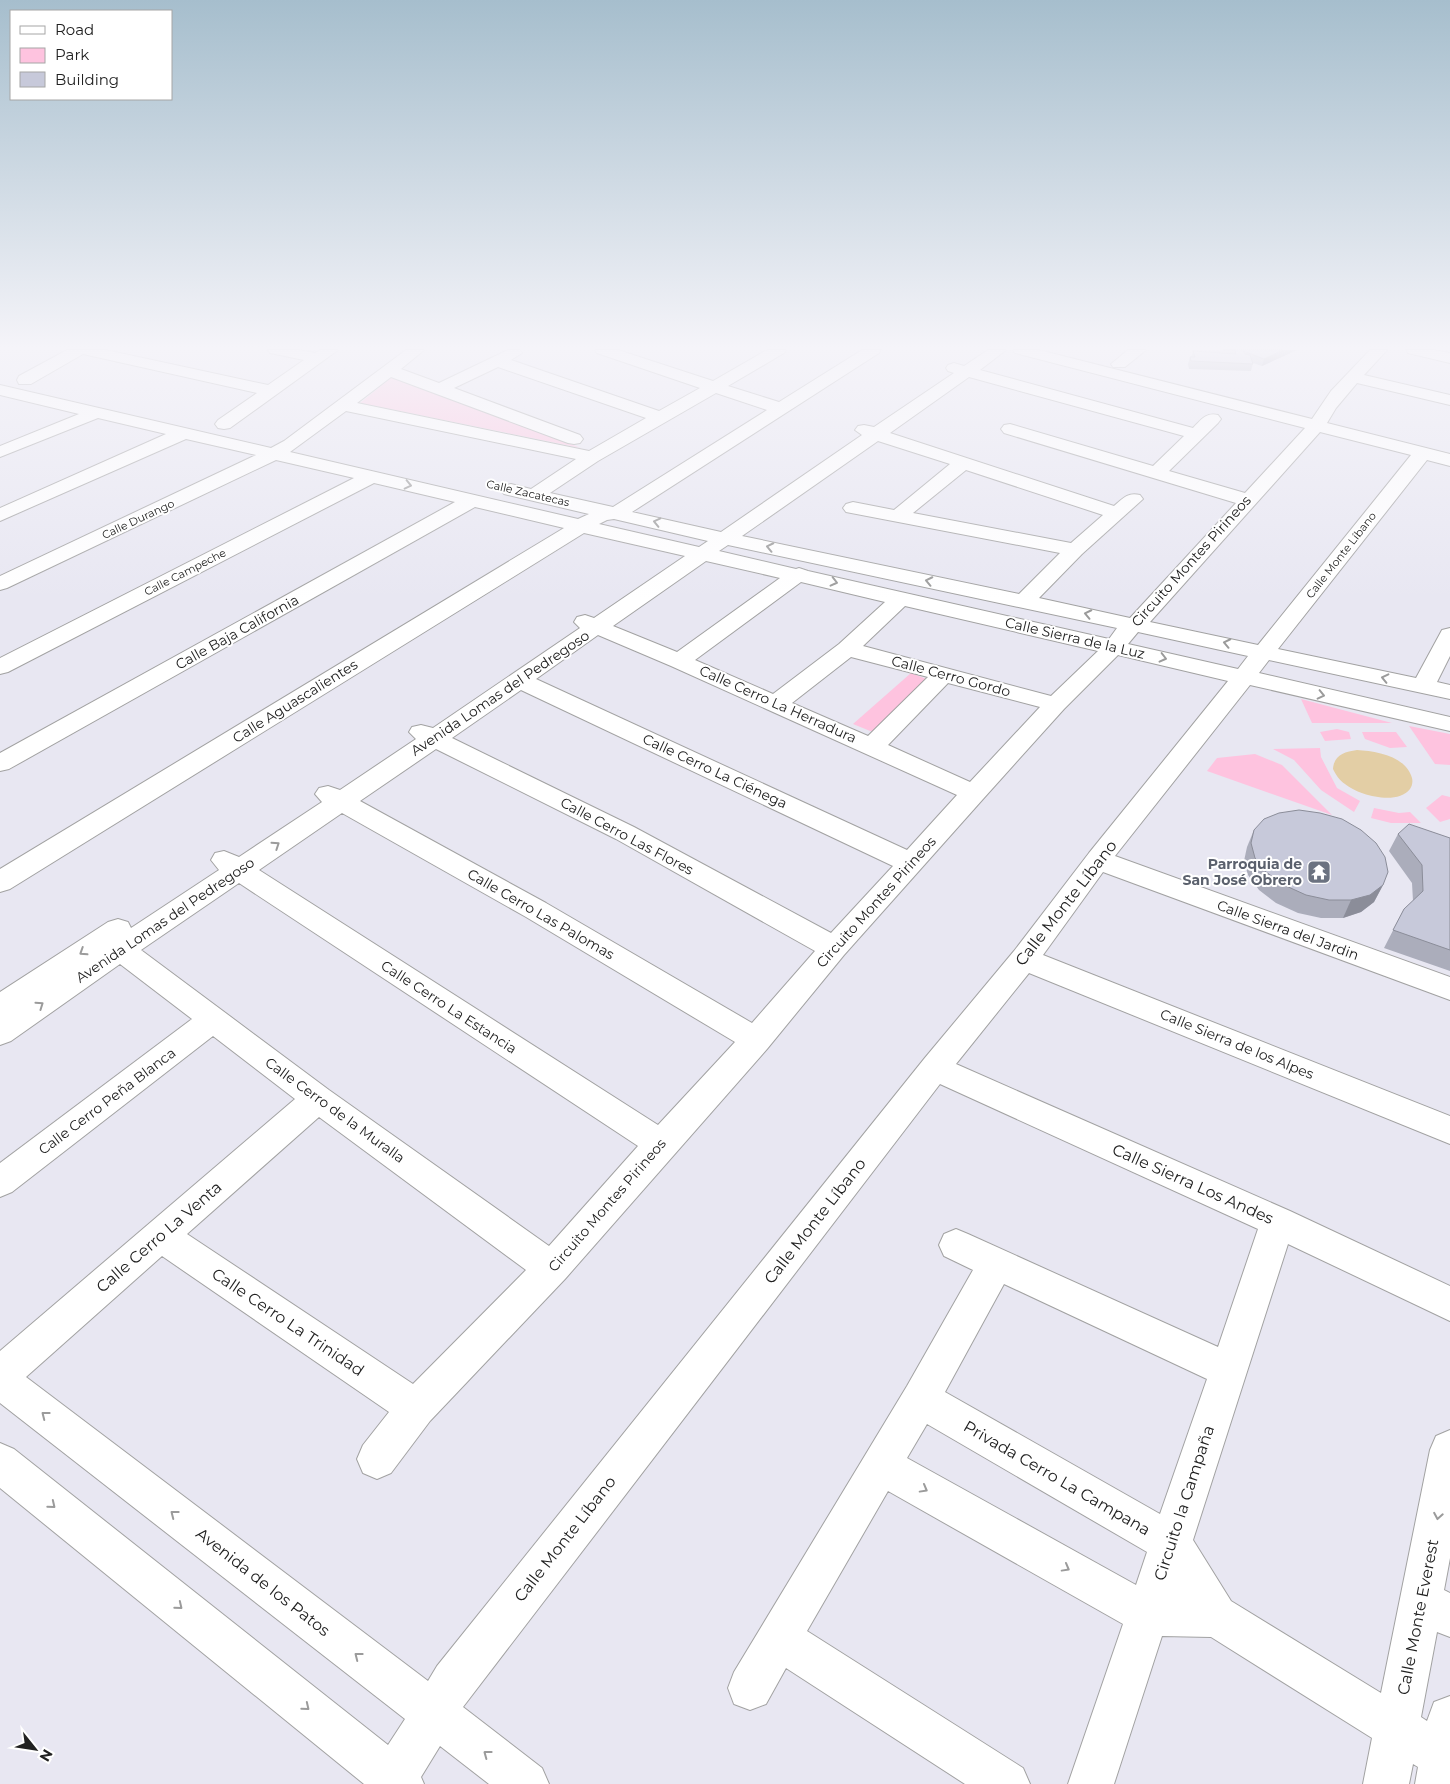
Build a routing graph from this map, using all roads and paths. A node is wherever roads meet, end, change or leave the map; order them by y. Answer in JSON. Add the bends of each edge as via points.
{"nodes":[{"id":1,"x":46,"y":433,"type":"edge"},
{"id":2,"x":184,"y":433,"type":"edge"},
{"id":3,"x":186,"y":433,"type":"edge"},
{"id":4,"x":304,"y":433,"type":"edge"},
{"id":5,"x":490,"y":433,"type":"edge"},
{"id":6,"x":547,"y":433,"type":"edge"},
{"id":7,"x":635,"y":433,"type":"edge"},
{"id":8,"x":737,"y":433,"type":"edge"},
{"id":9,"x":868,"y":433,"type":"edge"},
{"id":10,"x":874,"y":433,"type":"edge"},
{"id":11,"x":1046,"y":433,"type":"edge"},
{"id":12,"x":1308,"y":433,"type":"edge"},
{"id":13,"x":1363,"y":433,"type":"edge"},
{"id":14,"x":1384,"y":433,"type":"edge"},
{"id":15,"x":267,"y":434,"type":"dead end"},
{"id":16,"x":1196,"y":434,"type":"edge"},
{"id":17,"x":314,"y":445,"type":"dead end"},
{"id":18,"x":286,"y":447,"type":"junction"},
{"id":19,"x":1450,"y":447,"type":"edge"},
{"id":20,"x":0,"y":452,"type":"edge"},
{"id":21,"x":1423,"y":452,"type":"junction"},
{"id":22,"x":598,"y":454,"type":"junction"},
{"id":23,"x":1450,"y":460,"type":"edge"},
{"id":24,"x":963,"y":463,"type":"junction"},
{"id":25,"x":1157,"y":472,"type":"junction"},
{"id":26,"x":371,"y":477,"type":"junction"},
{"id":27,"x":496,"y":486,"type":"dead end"},
{"id":28,"x":534,"y":495,"type":"junction"},
{"id":29,"x":1133,"y":498,"type":"dead end"},
{"id":30,"x":474,"y":500,"type":"junction"},
{"id":31,"x":1247,"y":500,"type":"junction"},
{"id":32,"x":853,"y":508,"type":"dead end"},
{"id":33,"x":1117,"y":513,"type":"junction"},
{"id":34,"x":0,"y":515,"type":"edge"},
{"id":35,"x":898,"y":516,"type":"junction"},
{"id":36,"x":598,"y":518,"type":"junction"},
{"id":37,"x":701,"y":544,"type":"junction"},
{"id":38,"x":1075,"y":550,"type":"junction"},
{"id":39,"x":799,"y":574,"type":"junction"},
{"id":40,"x":0,"y":584,"type":"edge"},
{"id":41,"x":900,"y":599,"type":"junction"},
{"id":42,"x":1024,"y":601,"type":"junction"},
{"id":43,"x":588,"y":623,"type":"junction"},
{"id":44,"x":1450,"y":635,"type":"edge"},
{"id":45,"x":1124,"y":636,"type":"junction"},
{"id":46,"x":847,"y":649,"type":"junction"},
{"id":47,"x":680,"y":661,"type":"junction"},
{"id":48,"x":1254,"y":665,"type":"junction"},
{"id":49,"x":0,"y":666,"type":"edge"},
{"id":50,"x":944,"y":674,"type":"junction"},
{"id":51,"x":519,"y":680,"type":"junction"},
{"id":52,"x":1423,"y":686,"type":"junction"},
{"id":53,"x":1450,"y":692,"type":"edge"},
{"id":54,"x":775,"y":704,"type":"junction"},
{"id":55,"x":1056,"y":704,"type":"junction"},
{"id":56,"x":1450,"y":724,"type":"edge"},
{"id":57,"x":426,"y":734,"type":"junction"},
{"id":58,"x":873,"y":746,"type":"junction"},
{"id":59,"x":0,"y":763,"type":"edge"},
{"id":60,"x":974,"y":793,"type":"junction"},
{"id":61,"x":333,"y":796,"type":"junction"},
{"id":62,"x":1098,"y":860,"type":"junction"},
{"id":63,"x":911,"y":863,"type":"junction"},
{"id":64,"x":230,"y":865,"type":"junction"},
{"id":65,"x":0,"y":882,"type":"edge"},
{"id":66,"x":113,"y":943,"type":"junction"},
{"id":67,"x":834,"y":948,"type":"junction"},
{"id":68,"x":1024,"y":959,"type":"junction"},
{"id":69,"x":1450,"y":989,"type":"edge"},
{"id":70,"x":0,"y":1007,"type":"edge"},
{"id":71,"x":214,"y":1020,"type":"junction"},
{"id":72,"x":0,"y":1033,"type":"edge"},
{"id":73,"x":756,"y":1040,"type":"junction"},
{"id":74,"x":935,"y":1068,"type":"junction"},
{"id":75,"x":318,"y":1099,"type":"junction"},
{"id":76,"x":1450,"y":1130,"type":"edge"},
{"id":77,"x":661,"y":1144,"type":"junction"},
{"id":78,"x":0,"y":1182,"type":"edge"},
{"id":79,"x":1278,"y":1222,"type":"junction"},
{"id":80,"x":160,"y":1236,"type":"junction"},
{"id":81,"x":956,"y":1246,"type":"dead end"},
{"id":82,"x":996,"y":1264,"type":"junction"},
{"id":83,"x":552,"y":1268,"type":"junction"},
{"id":84,"x":1450,"y":1304,"type":"edge"},
{"id":85,"x":1228,"y":1370,"type":"junction"},
{"id":86,"x":0,"y":1375,"type":"edge"},
{"id":87,"x":0,"y":1380,"type":"edge"},
{"id":88,"x":920,"y":1399,"type":"junction"},
{"id":89,"x":416,"y":1408,"type":"junction"},
{"id":90,"x":1450,"y":1450,"type":"edge"},
{"id":91,"x":377,"y":1459,"type":"dead end"},
{"id":92,"x":881,"y":1465,"type":"junction"},
{"id":93,"x":4,"y":1475,"type":"edge"},
{"id":94,"x":1171,"y":1544,"type":"junction"},
{"id":95,"x":1436,"y":1608,"type":"edge"},
{"id":96,"x":1147,"y":1614,"type":"junction"},
{"id":97,"x":1216,"y":1616,"type":"junction"},
{"id":98,"x":780,"y":1639,"type":"junction"},
{"id":99,"x":750,"y":1688,"type":"dead end"},
{"id":100,"x":434,"y":1714,"type":"junction"},
{"id":101,"x":1397,"y":1726,"type":"junction"},
{"id":102,"x":1443,"y":1753,"type":"edge"},
{"id":103,"x":398,"y":1781,"type":"edge"},
{"id":104,"x":526,"y":1784,"type":"edge"},
{"id":105,"x":1007,"y":1784,"type":"edge"},
{"id":106,"x":1091,"y":1784,"type":"edge"},
{"id":107,"x":1386,"y":1784,"type":"edge"}],
"edges":[{"from":1,"to":20,"type":"street"},
{"from":2,"to":34,"type":"street"},
{"from":3,"to":18,"type":"street","name":"Calle Zacatecas"},
{"from":4,"to":18,"type":"street","name":"Calle Durango"},
{"from":5,"to":22,"type":"street"},
{"from":6,"to":22,"type":"street"},
{"from":7,"to":22,"type":"street"},
{"from":8,"to":36,"type":"street","name":"Calle Aguascalientes"},
{"from":9,"to":37,"type":"street","name":"Avenida Lomas del Pedregoso"},
{"from":10,"to":24,"type":"street"},
{"from":11,"to":25,"type":"street"},
{"from":12,"to":31,"type":"street","name":"Circuito Montes Pirineos"},
{"from":13,"to":21,"type":"street"},
{"from":14,"to":19,"type":"street"},
{"from":15,"to":18,"type":"street","name":"Calle Zacatecas"},
{"from":16,"to":25,"type":"street"},
{"from":17,"to":18,"type":"street","name":"Calle Zacatecas"},
{"from":18,"to":26,"type":"street","name":"Calle Zacatecas"},
{"from":18,"to":40,"type":"street","name":"Calle Durango"},
{"from":21,"to":23,"type":"street"},
{"from":21,"to":48,"type":"street","name":"Calle Monte Líbano"},
{"from":22,"to":28,"type":"street"},
{"from":24,"to":33,"type":"street"},
{"from":24,"to":35,"type":"street"},
{"from":25,"to":31,"type":"street"},
{"from":26,"to":30,"type":"street","name":"Calle Zacatecas","one_way":true},
{"from":26,"to":49,"type":"street","name":"Calle Campeche"},
{"from":27,"to":28,"type":"street","name":"Calle Zacatecas"},
{"from":28,"to":36,"type":"street","name":"Calle Zacatecas"},
{"from":29,"to":33,"type":"street"},
{"from":30,"to":36,"type":"street","name":"Calle Zacatecas"},
{"from":30,"to":59,"type":"street","name":"Calle Baja California"},
{"from":31,"to":45,"type":"street","name":"Circuito Montes Pirineos"},
{"from":32,"to":35,"type":"street"},
{"from":33,"to":38,"type":"street"},
{"from":35,"to":38,"type":"street"},
{"from":36,"to":37,"type":"street","name":"Calle Zacatecas"},
{"from":37,"to":36,"type":"street","name":"Calle Zacatecas","one_way":true},
{"from":36,"to":65,"type":"street","name":"Calle Aguascalientes"},
{"from":37,"to":39,"type":"street","name":"Calle Sierra de la Luz"},
{"from":42,"to":37,"type":"street","name":"Calle Sierra de la Luz","one_way":true},
{"from":37,"to":43,"type":"street","name":"Avenida Lomas del Pedregoso"},
{"from":38,"to":42,"type":"street"},
{"from":39,"to":41,"type":"street","name":"Calle Sierra de la Luz","one_way":true},
{"from":39,"to":47,"type":"street"},
{"from":41,"to":45,"type":"street","name":"Calle Sierra de la Luz"},
{"from":41,"to":46,"type":"street"},
{"from":45,"to":42,"type":"street","name":"Calle Sierra de la Luz","one_way":true},
{"from":43,"to":47,"type":"street","name":"Calle Cerro La Herradura"},
{"from":43,"to":51,"type":"street","name":"Avenida Lomas del Pedregoso"},
{"from":43,"to":57,"type":"street","name":"Avenida Lomas del Pedregoso"},
{"from":44,"to":52,"type":"street"},
{"from":45,"to":48,"type":"street","name":"Calle Sierra de la Luz","one_way":true},
{"from":48,"to":45,"type":"street","name":"Calle Sierra de la Luz","one_way":true},
{"from":45,"to":55,"type":"street","name":"Circuito Montes Pirineos"},
{"from":46,"to":50,"type":"street","name":"Calle Cerro Gordo"},
{"from":46,"to":54,"type":"street"},
{"from":47,"to":54,"type":"street","name":"Calle Cerro La Herradura"},
{"from":52,"to":48,"type":"street","name":"Calle Sierra de la Luz","one_way":true},
{"from":48,"to":56,"type":"street","name":"Calle Sierra de la Luz","one_way":true},
{"from":48,"to":62,"type":"street","name":"Calle Monte Líbano"},
{"from":50,"to":55,"type":"street","name":"Calle Cerro Gordo"},
{"from":50,"to":58,"type":"street"},
{"from":51,"to":57,"type":"street","name":"Avenida Lomas del Pedregoso"},
{"from":51,"to":63,"type":"street","name":"Calle Cerro La Ciénega"},
{"from":52,"to":53,"type":"street","name":"Calle Sierra de la Luz"},
{"from":54,"to":58,"type":"street","name":"Calle Cerro La Herradura"},
{"from":55,"to":60,"type":"street","name":"Circuito Montes Pirineos"},
{"from":57,"to":61,"type":"street","name":"Avenida Lomas del Pedregoso"},
{"from":57,"to":67,"type":"street","name":"Calle Cerro Las Flores","via":[[625,833]]},
{"from":58,"to":60,"type":"street","name":"Calle Cerro La Herradura"},
{"from":60,"to":63,"type":"street","name":"Circuito Montes Pirineos"},
{"from":61,"to":64,"type":"street","name":"Avenida Lomas del Pedregoso"},
{"from":61,"to":73,"type":"street","name":"Calle Cerro Las Palomas","via":[[536,910]]},
{"from":62,"to":68,"type":"street","name":"Calle Monte Líbano"},
{"from":62,"to":69,"type":"street","name":"Calle Sierra del Jardin"},
{"from":63,"to":67,"type":"street","name":"Circuito Montes Pirineos"},
{"from":64,"to":66,"type":"street","name":"Avenida Lomas del Pedregoso"},
{"from":64,"to":77,"type":"street","name":"Calle Cerro La Estancia"},
{"from":66,"to":70,"type":"street","name":"Avenida Lomas del Pedregoso","one_way":true},
{"from":66,"to":71,"type":"street","name":"Calle Cerro de la Muralla"},
{"from":72,"to":66,"type":"street","name":"Avenida Lomas del Pedregoso","one_way":true},
{"from":67,"to":73,"type":"street","name":"Circuito Montes Pirineos"},
{"from":68,"to":74,"type":"street","name":"Calle Monte Líbano"},
{"from":68,"to":76,"type":"street","name":"Calle Sierra de los Alpes"},
{"from":71,"to":75,"type":"street","name":"Calle Cerro de la Muralla"},
{"from":71,"to":78,"type":"street","name":"Calle Cerro Peña Blanca"},
{"from":73,"to":77,"type":"street","name":"Circuito Montes Pirineos"},
{"from":74,"to":79,"type":"street","name":"Calle Sierra Los Andes"},
{"from":74,"to":100,"type":"street","name":"Calle Monte Líbano","via":[[452,1682]]},
{"from":75,"to":80,"type":"street","name":"Calle Cerro La Venta"},
{"from":75,"to":83,"type":"street","name":"Calle Cerro de la Muralla"},
{"from":77,"to":83,"type":"street","name":"Circuito Montes Pirineos"},
{"from":79,"to":84,"type":"street","name":"Calle Sierra Los Andes"},
{"from":79,"to":85,"type":"street","name":"Circuito la Campaña"},
{"from":80,"to":86,"type":"street","name":"Calle Cerro La Venta"},
{"from":80,"to":89,"type":"street","name":"Calle Cerro La Trinidad"},
{"from":81,"to":82,"type":"street"},
{"from":82,"to":85,"type":"street"},
{"from":82,"to":88,"type":"street"},
{"from":83,"to":89,"type":"street","name":"Circuito Montes Pirineos"},
{"from":85,"to":94,"type":"street","name":"Circuito la Campaña"},
{"from":100,"to":87,"type":"street","name":"Avenida de los Patos","one_way":true},
{"from":88,"to":92,"type":"street"},
{"from":88,"to":94,"type":"street","name":"Privada Cerro La Campana"},
{"from":89,"to":91,"type":"street","name":"Circuito Montes Pirineos"},
{"from":90,"to":95,"type":"street","name":"Calle Monte Everest","one_way":true},
{"from":92,"to":96,"type":"street","name":"Privada Cerro La Campana","one_way":true},
{"from":92,"to":98,"type":"street"},
{"from":93,"to":103,"type":"street","one_way":true},
{"from":94,"to":96,"type":"street","name":"Circuito la Campaña"},
{"from":94,"to":97,"type":"street","name":"Privada Cerro La Campana"},
{"from":95,"to":101,"type":"street","name":"Calle Monte Everest"},
{"from":96,"to":97,"type":"street","name":"Privada Cerro La Campana"},
{"from":96,"to":106,"type":"street","name":"Circuito la Campaña"},
{"from":97,"to":101,"type":"street","name":"Privada Cerro La Campana"},
{"from":98,"to":99,"type":"street"},
{"from":98,"to":105,"type":"street"},
{"from":100,"to":103,"type":"street","name":"Calle Monte Líbano"},
{"from":104,"to":100,"type":"street","name":"Avenida de los Patos","one_way":true},
{"from":101,"to":102,"type":"street","name":"Privada Cerro La Campana"},
{"from":101,"to":107,"type":"street","name":"Calle Monte Everest"}]}
